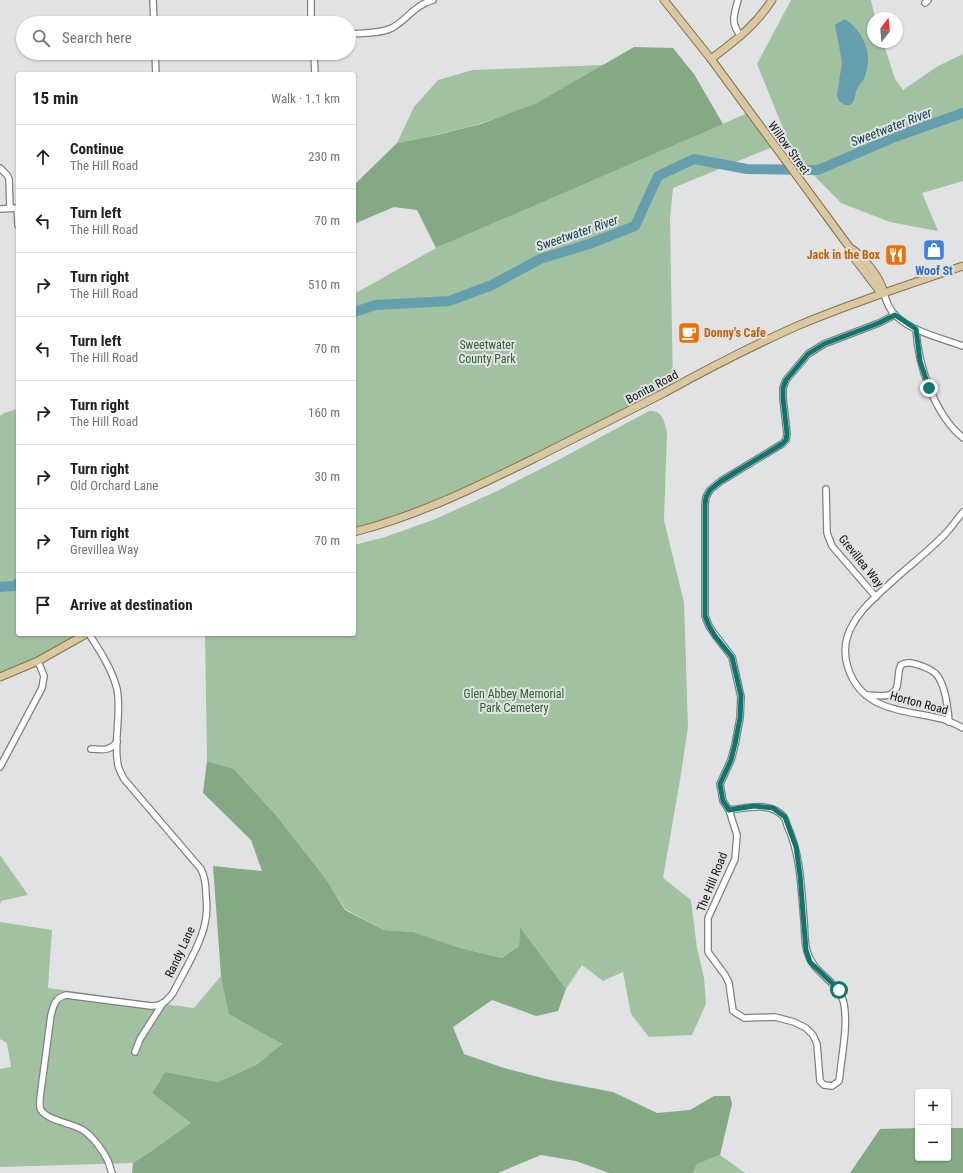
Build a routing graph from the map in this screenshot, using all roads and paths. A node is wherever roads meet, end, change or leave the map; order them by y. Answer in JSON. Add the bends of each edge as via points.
{"nodes":[{"id":1,"x":153,"y":0,"type":"edge"},
{"id":2,"x":311,"y":0,"type":"edge"},
{"id":3,"x":433,"y":0,"type":"edge"},
{"id":4,"x":664,"y":0,"type":"edge"},
{"id":5,"x":738,"y":0,"type":"edge"},
{"id":6,"x":772,"y":0,"type":"edge"},
{"id":7,"x":154,"y":16,"type":"edge"},
{"id":8,"x":312,"y":16,"type":"edge"},
{"id":9,"x":356,"y":34,"type":"edge"},
{"id":10,"x":741,"y":36,"type":"junction"},
{"id":11,"x":711,"y":59,"type":"junction"},
{"id":12,"x":155,"y":60,"type":"edge"},
{"id":13,"x":314,"y":60,"type":"edge"},
{"id":14,"x":156,"y":72,"type":"edge"},
{"id":15,"x":315,"y":72,"type":"edge"},
{"id":16,"x":0,"y":168,"type":"edge"},
{"id":17,"x":10,"y":208,"type":"junction"},
{"id":18,"x":16,"y":208,"type":"edge"},
{"id":19,"x":0,"y":209,"type":"edge"},
{"id":20,"x":963,"y":266,"type":"edge"},
{"id":21,"x":884,"y":293,"type":"junction"},
{"id":22,"x":895,"y":315,"type":"junction"},
{"id":23,"x":916,"y":329,"type":"junction"},
{"id":24,"x":963,"y":346,"type":"edge"},
{"id":25,"x":963,"y":438,"type":"edge"},
{"id":26,"x":826,"y":489,"type":"dead end"},
{"id":27,"x":963,"y":512,"type":"edge"},
{"id":28,"x":356,"y":532,"type":"edge"},
{"id":29,"x":876,"y":597,"type":"junction"},
{"id":30,"x":82,"y":636,"type":"edge"},
{"id":31,"x":90,"y":636,"type":"edge"},
{"id":32,"x":38,"y":661,"type":"junction"},
{"id":33,"x":0,"y":677,"type":"edge"},
{"id":34,"x":866,"y":696,"type":"junction"},
{"id":35,"x":949,"y":722,"type":"junction"},
{"id":36,"x":963,"y":728,"type":"edge"},
{"id":37,"x":117,"y":741,"type":"junction"},
{"id":38,"x":91,"y":749,"type":"dead end"},
{"id":39,"x":0,"y":767,"type":"edge"},
{"id":40,"x":729,"y":810,"type":"junction"},
{"id":41,"x":163,"y":1003,"type":"junction"},
{"id":42,"x":135,"y":1052,"type":"dead end"},
{"id":43,"x":112,"y":1173,"type":"edge"}],
"edges":[{"from":1,"to":7,"type":"street"},
{"from":2,"to":8,"type":"street"},
{"from":3,"to":9,"type":"street","via":[[425,2],[392,28]]},
{"from":4,"to":11,"type":"main road","name":"Willow Street"},
{"from":5,"to":10,"type":"street","via":[[734,24]]},
{"from":6,"to":10,"type":"main road"},
{"from":10,"to":11,"type":"main road"},
{"from":11,"to":21,"type":"main road","name":"Willow Street","via":[[850,248],[852,255],[878,289]]},
{"from":12,"to":14,"type":"street"},
{"from":13,"to":15,"type":"street"},
{"from":16,"to":17,"type":"street","via":[[9,179]]},
{"from":17,"to":18,"type":"street"},
{"from":17,"to":19,"type":"street"},
{"from":20,"to":21,"type":"main road","name":"Bonita Road"},
{"from":21,"to":22,"type":"street"},
{"from":21,"to":28,"type":"main road","name":"Bonita Road","via":[[797,327],[434,506],[386,524]]},
{"from":22,"to":23,"type":"street"},
{"from":22,"to":40,"type":"street","name":"The Hill Road","via":[[824,344],[808,354],[786,380],[783,388],[786,440],[721,481],[706,497],[705,616],[715,636],[732,657],[741,696],[735,744],[720,784],[723,801]]},
{"from":23,"to":24,"type":"street"},
{"from":23,"to":25,"type":"street","via":[[920,361],[929,388],[948,422]]},
{"from":26,"to":29,"type":"street","name":"Grevillea Way","via":[[827,533],[832,546]]},
{"from":27,"to":29,"type":"street","name":"Grevillea Way","via":[[946,534]]},
{"from":29,"to":34,"type":"street","name":"Horton Road","via":[[852,625],[846,645],[846,663],[850,676]]},
{"from":30,"to":32,"type":"main road"},
{"from":31,"to":37,"type":"street","name":"Randy Lane","via":[[109,666],[117,689]]},
{"from":32,"to":33,"type":"main road"},
{"from":32,"to":39,"type":"street","via":[[44,676],[42,688]]},
{"from":34,"to":35,"type":"street","name":"Horton Road","via":[[897,710],[937,717]]},
{"from":34,"to":35,"type":"street","via":[[890,695],[897,687],[901,664],[912,663],[930,669],[940,679],[946,697]]},
{"from":35,"to":36,"type":"street","name":"Horton Road"},
{"from":37,"to":38,"type":"street","via":[[113,747],[104,750]]},
{"from":37,"to":41,"type":"street","name":"Randy Lane","via":[[118,763],[124,779],[201,869],[206,884],[205,922],[201,936],[173,993]]},
{"from":40,"to":40,"type":"street","name":"The Hill Road","via":[[737,835],[735,859],[708,918],[708,952],[729,983],[733,1011],[744,1018],[775,1017],[798,1023],[806,1028],[817,1044],[820,1081],[824,1085],[832,1086],[839,1081],[846,1017],[844,1003],[839,990],[810,962],[806,950],[800,875],[791,832],[785,817],[773,808],[754,806]]},
{"from":41,"to":42,"type":"street","name":"Randy Lane","via":[[140,1039]]},
{"from":41,"to":43,"type":"street","via":[[151,1006],[66,994],[58,997],[54,1003],[40,1098],[41,1111],[49,1117],[83,1130],[95,1142]]}]}
